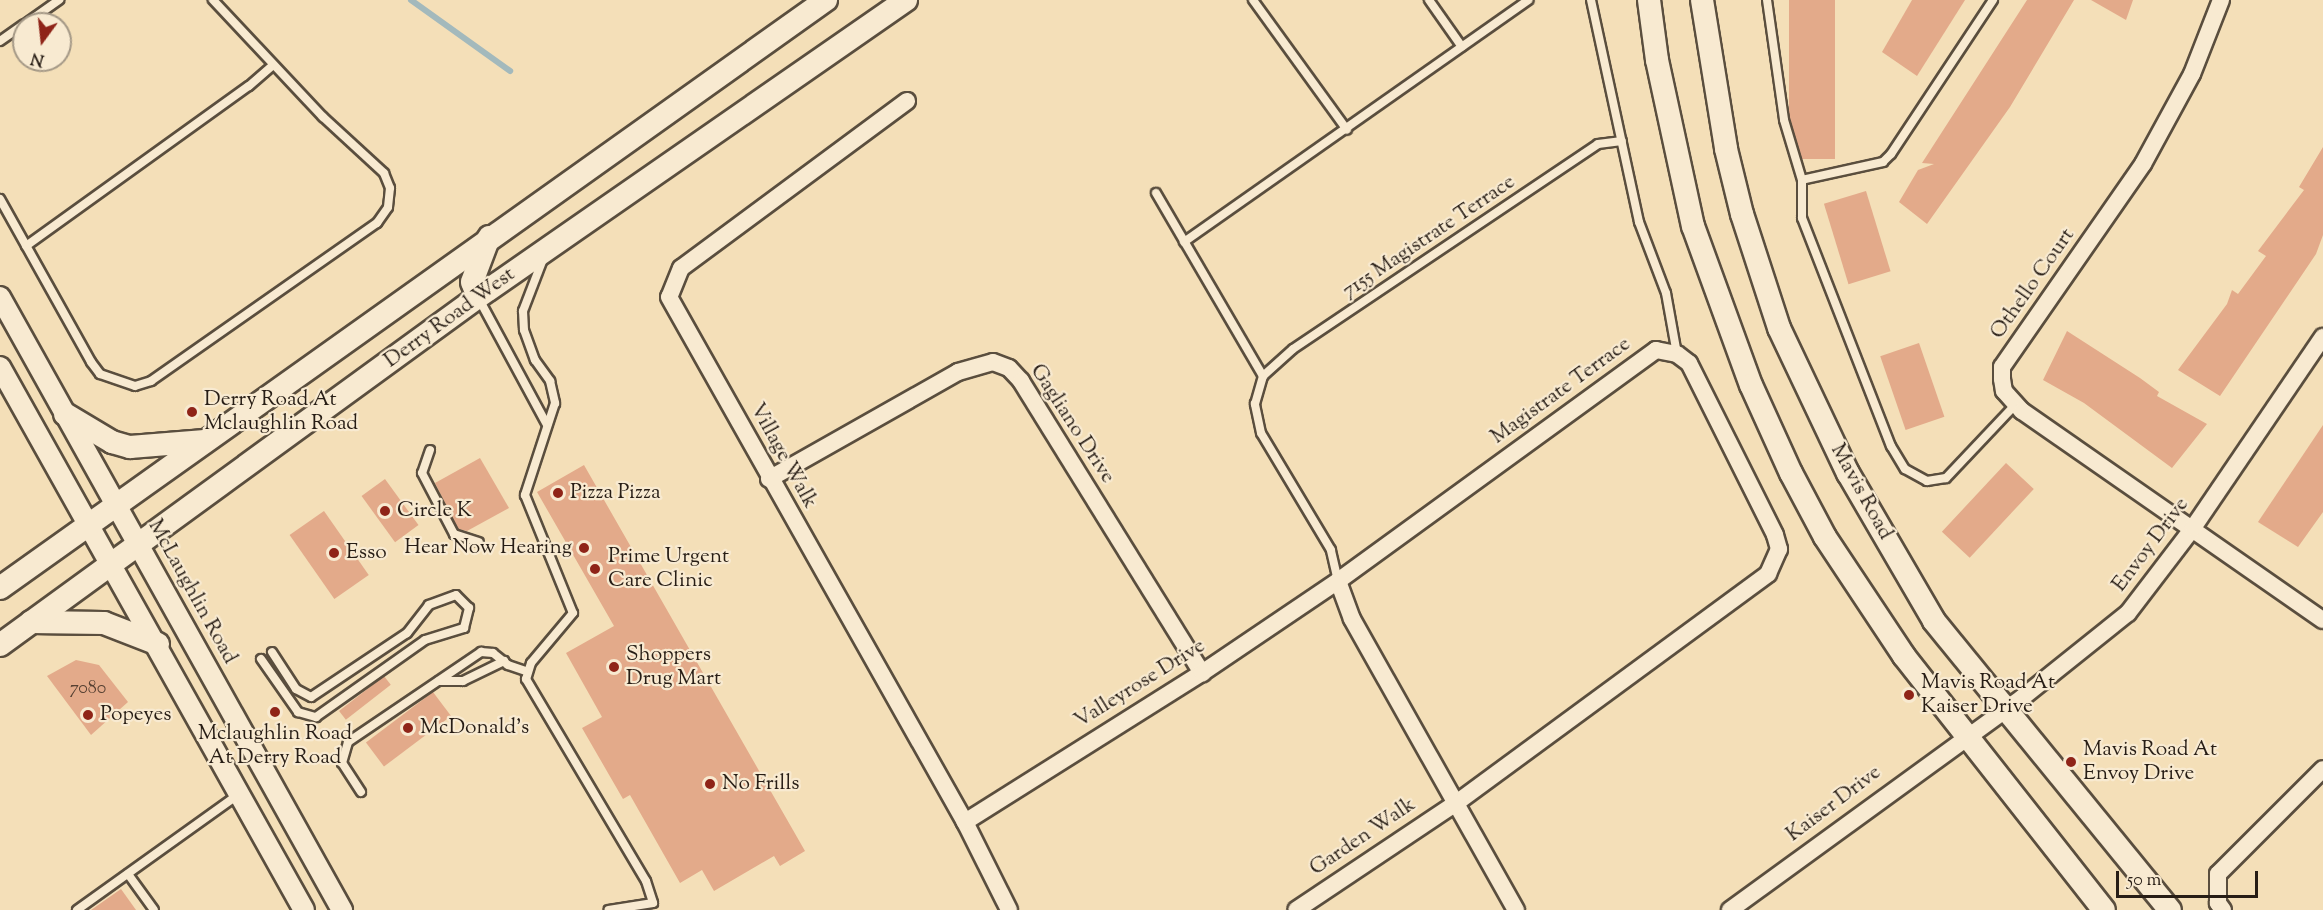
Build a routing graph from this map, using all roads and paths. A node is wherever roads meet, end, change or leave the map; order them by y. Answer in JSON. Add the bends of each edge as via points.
{"nodes":[{"id":1,"x":59,"y":0,"type":"edge"},
{"id":2,"x":213,"y":0,"type":"edge"},
{"id":3,"x":826,"y":0,"type":"edge"},
{"id":4,"x":1253,"y":0,"type":"edge"},
{"id":5,"x":1429,"y":0,"type":"edge"},
{"id":6,"x":1528,"y":0,"type":"edge"},
{"id":7,"x":1591,"y":0,"type":"edge"},
{"id":8,"x":1649,"y":0,"type":"edge"},
{"id":9,"x":1702,"y":0,"type":"edge"},
{"id":10,"x":1767,"y":0,"type":"edge"},
{"id":11,"x":1993,"y":0,"type":"edge"},
{"id":12,"x":2221,"y":0,"type":"edge"},
{"id":13,"x":900,"y":2,"type":"edge"},
{"id":14,"x":42,"y":12,"type":"edge"},
{"id":15,"x":1462,"y":47,"type":"junction"},
{"id":16,"x":273,"y":64,"type":"junction"},
{"id":17,"x":907,"y":101,"type":"dead end"},
{"id":18,"x":1347,"y":130,"type":"junction"},
{"id":19,"x":1622,"y":141,"type":"junction"},
{"id":20,"x":1802,"y":180,"type":"junction"},
{"id":21,"x":1156,"y":193,"type":"dead end"},
{"id":22,"x":0,"y":199,"type":"edge"},
{"id":23,"x":489,"y":236,"type":"junction"},
{"id":24,"x":1184,"y":242,"type":"junction"},
{"id":25,"x":26,"y":246,"type":"junction"},
{"id":26,"x":547,"y":249,"type":"junction"},
{"id":27,"x":0,"y":297,"type":"edge"},
{"id":28,"x":478,"y":297,"type":"junction"},
{"id":29,"x":2323,"y":337,"type":"edge"},
{"id":30,"x":1677,"y":354,"type":"junction"},
{"id":31,"x":0,"y":367,"type":"edge"},
{"id":32,"x":1263,"y":376,"type":"junction"},
{"id":33,"x":2016,"y":404,"type":"junction"},
{"id":34,"x":65,"y":414,"type":"junction"},
{"id":35,"x":547,"y":425,"type":"junction"},
{"id":36,"x":209,"y":441,"type":"junction"},
{"id":37,"x":430,"y":450,"type":"dead end"},
{"id":38,"x":769,"y":479,"type":"junction"},
{"id":39,"x":116,"y":505,"type":"junction"},
{"id":40,"x":89,"y":525,"type":"junction"},
{"id":41,"x":2193,"y":528,"type":"junction"},
{"id":42,"x":479,"y":542,"type":"dead end"},
{"id":43,"x":139,"y":546,"type":"junction"},
{"id":44,"x":113,"y":565,"type":"junction"},
{"id":45,"x":1338,"y":581,"type":"junction"},
{"id":46,"x":0,"y":588,"type":"edge"},
{"id":47,"x":2323,"y":620,"type":"edge"},
{"id":48,"x":31,"y":622,"type":"junction"},
{"id":49,"x":158,"y":644,"type":"junction"},
{"id":50,"x":0,"y":645,"type":"edge"},
{"id":51,"x":272,"y":652,"type":"dead end"},
{"id":52,"x":261,"y":659,"type":"dead end"},
{"id":53,"x":504,"y":661,"type":"junction"},
{"id":54,"x":528,"y":672,"type":"junction"},
{"id":55,"x":1202,"y":673,"type":"junction"},
{"id":56,"x":439,"y":681,"type":"junction"},
{"id":57,"x":2006,"y":709,"type":"junction"},
{"id":58,"x":1967,"y":736,"type":"junction"},
{"id":59,"x":2323,"y":769,"type":"edge"},
{"id":60,"x":361,"y":792,"type":"dead end"},
{"id":61,"x":239,"y":794,"type":"junction"},
{"id":62,"x":1456,"y":803,"type":"junction"},
{"id":63,"x":965,"y":822,"type":"junction"},
{"id":64,"x":128,"y":874,"type":"junction"},
{"id":65,"x":77,"y":910,"type":"edge"},
{"id":66,"x":154,"y":910,"type":"edge"},
{"id":67,"x":304,"y":910,"type":"edge"},
{"id":68,"x":342,"y":910,"type":"edge"},
{"id":69,"x":609,"y":910,"type":"edge"},
{"id":70,"x":1009,"y":910,"type":"edge"},
{"id":71,"x":1296,"y":910,"type":"edge"},
{"id":72,"x":1516,"y":910,"type":"edge"},
{"id":73,"x":1730,"y":910,"type":"edge"},
{"id":74,"x":2104,"y":910,"type":"edge"},
{"id":75,"x":2170,"y":910,"type":"edge"},
{"id":76,"x":2223,"y":910,"type":"edge"}],
"edges":[{"from":1,"to":14,"type":"lane"},
{"from":2,"to":16,"type":"lane"},
{"from":3,"to":23,"type":"main road","name":"Derry Road West"},
{"from":4,"to":18,"type":"lane"},
{"from":5,"to":15,"type":"lane"},
{"from":6,"to":15,"type":"lane"},
{"from":7,"to":19,"type":"lane"},
{"from":8,"to":58,"type":"main road","via":[[1659,71],[1693,226],[1751,385],[1825,537],[1904,656]]},
{"from":9,"to":57,"type":"main road","name":"Mavis Road","via":[[1726,149],[1779,328],[1848,473],[1934,621]]},
{"from":10,"to":20,"type":"lane","via":[[1784,120]]},
{"from":11,"to":20,"type":"lane","via":[[1891,154],[1882,162]]},
{"from":12,"to":33,"type":"street","name":"Othello Court","via":[[2192,74],[2143,164],[2002,367],[2004,391]]},
{"from":13,"to":26,"type":"main road","name":"Derry Road West"},
{"from":15,"to":18,"type":"lane"},
{"from":16,"to":25,"type":"lane","via":[[249,86]]},
{"from":16,"to":25,"type":"lane","via":[[384,173],[390,188],[388,207],[377,223],[152,381],[135,386],[100,374]]},
{"from":17,"to":38,"type":"street","name":"Village Walk","via":[[690,261],[673,280],[669,297]]},
{"from":18,"to":24,"type":"lane"},
{"from":19,"to":30,"type":"lane","via":[[1639,222],[1666,293]]},
{"from":19,"to":32,"type":"lane","name":"7155 Magistrate Terrace","via":[[1598,144],[1293,349]]},
{"from":20,"to":33,"type":"lane","via":[[1802,218],[1830,298],[1890,446],[1905,469],[1927,481],[1946,478]]},
{"from":21,"to":24,"type":"lane"},
{"from":22,"to":25,"type":"lane"},
{"from":23,"to":28,"type":"main road","via":[[472,282]]},
{"from":23,"to":36,"type":"main road","name":"Derry Road West"},
{"from":24,"to":32,"type":"lane"},
{"from":26,"to":28,"type":"main road","name":"Derry Road West"},
{"from":26,"to":35,"type":"lane","via":[[523,311],[528,345],[550,381],[555,403]]},
{"from":27,"to":34,"type":"street","name":"McLaughlin Road"},
{"from":28,"to":35,"type":"lane"},
{"from":28,"to":43,"type":"main road","name":"Derry Road West"},
{"from":29,"to":41,"type":"street","name":"Envoy Drive"},
{"from":30,"to":45,"type":"street","name":"Magistrate Terrace","via":[[1656,350]]},
{"from":30,"to":62,"type":"street","via":[[1689,363],[1775,535],[1775,561],[1768,574]]},
{"from":31,"to":40,"type":"street"},
{"from":32,"to":45,"type":"lane","via":[[1255,404],[1261,433],[1331,550]]},
{"from":33,"to":41,"type":"street","name":"Othello Court"},
{"from":34,"to":36,"type":"main road","via":[[112,442],[130,447]]},
{"from":34,"to":39,"type":"street","name":"McLaughlin Road"},
{"from":35,"to":54,"type":"lane","via":[[525,495],[573,613]]},
{"from":36,"to":39,"type":"main road","name":"Derry Road West"},
{"from":37,"to":42,"type":"lane","via":[[422,473],[454,534]]},
{"from":38,"to":55,"type":"street","name":"Gagliano Drive","via":[[958,372],[993,362],[1009,368],[1022,381]]},
{"from":38,"to":63,"type":"street","name":"Village Walk"},
{"from":39,"to":40,"type":"main road","name":"Derry Road West"},
{"from":39,"to":43,"type":"street","name":"McLaughlin Road"},
{"from":40,"to":44,"type":"street"},
{"from":40,"to":46,"type":"main road","name":"Derry Road West"},
{"from":41,"to":47,"type":"street","name":"Othello Court"},
{"from":41,"to":57,"type":"street","name":"Envoy Drive","via":[[2128,613]]},
{"from":43,"to":44,"type":"main road","name":"Derry Road West"},
{"from":43,"to":68,"type":"street","name":"McLaughlin Road"},
{"from":44,"to":48,"type":"main road","name":"Derry Road West"},
{"from":44,"to":49,"type":"street"},
{"from":45,"to":55,"type":"street","name":"Valleyrose Drive"},
{"from":45,"to":62,"type":"street","via":[[1352,619]]},
{"from":48,"to":49,"type":"main road","via":[[104,623]]},
{"from":48,"to":50,"type":"main road","name":"Derry Road West"},
{"from":49,"to":61,"type":"street"},
{"from":51,"to":52,"type":"lane","via":[[296,689],[311,697],[407,633],[429,605],[456,595],[469,608],[464,628],[425,640],[316,717],[298,712]]},
{"from":53,"to":54,"type":"lane"},
{"from":53,"to":56,"type":"lane","via":[[463,681]]},
{"from":53,"to":56,"type":"lane","via":[[493,652],[481,652]]},
{"from":54,"to":69,"type":"lane","via":[[526,680],[645,881],[653,903]]},
{"from":55,"to":63,"type":"street","name":"Valleyrose Drive"},
{"from":56,"to":60,"type":"lane","via":[[342,750],[342,763]]},
{"from":57,"to":58,"type":"street","name":"Envoy Drive"},
{"from":57,"to":75,"type":"main road","name":"Mavis Road"},
{"from":58,"to":73,"type":"street","name":"Kaiser Drive"},
{"from":58,"to":74,"type":"main road"},
{"from":59,"to":76,"type":"street","via":[[2218,874],[2218,903]]},
{"from":61,"to":64,"type":"lane"},
{"from":61,"to":67,"type":"street"},
{"from":62,"to":71,"type":"street","name":"Garden Walk"},
{"from":62,"to":72,"type":"street"},
{"from":63,"to":70,"type":"street","name":"Village Walk"},
{"from":64,"to":65,"type":"lane"},
{"from":64,"to":66,"type":"lane"}]}
